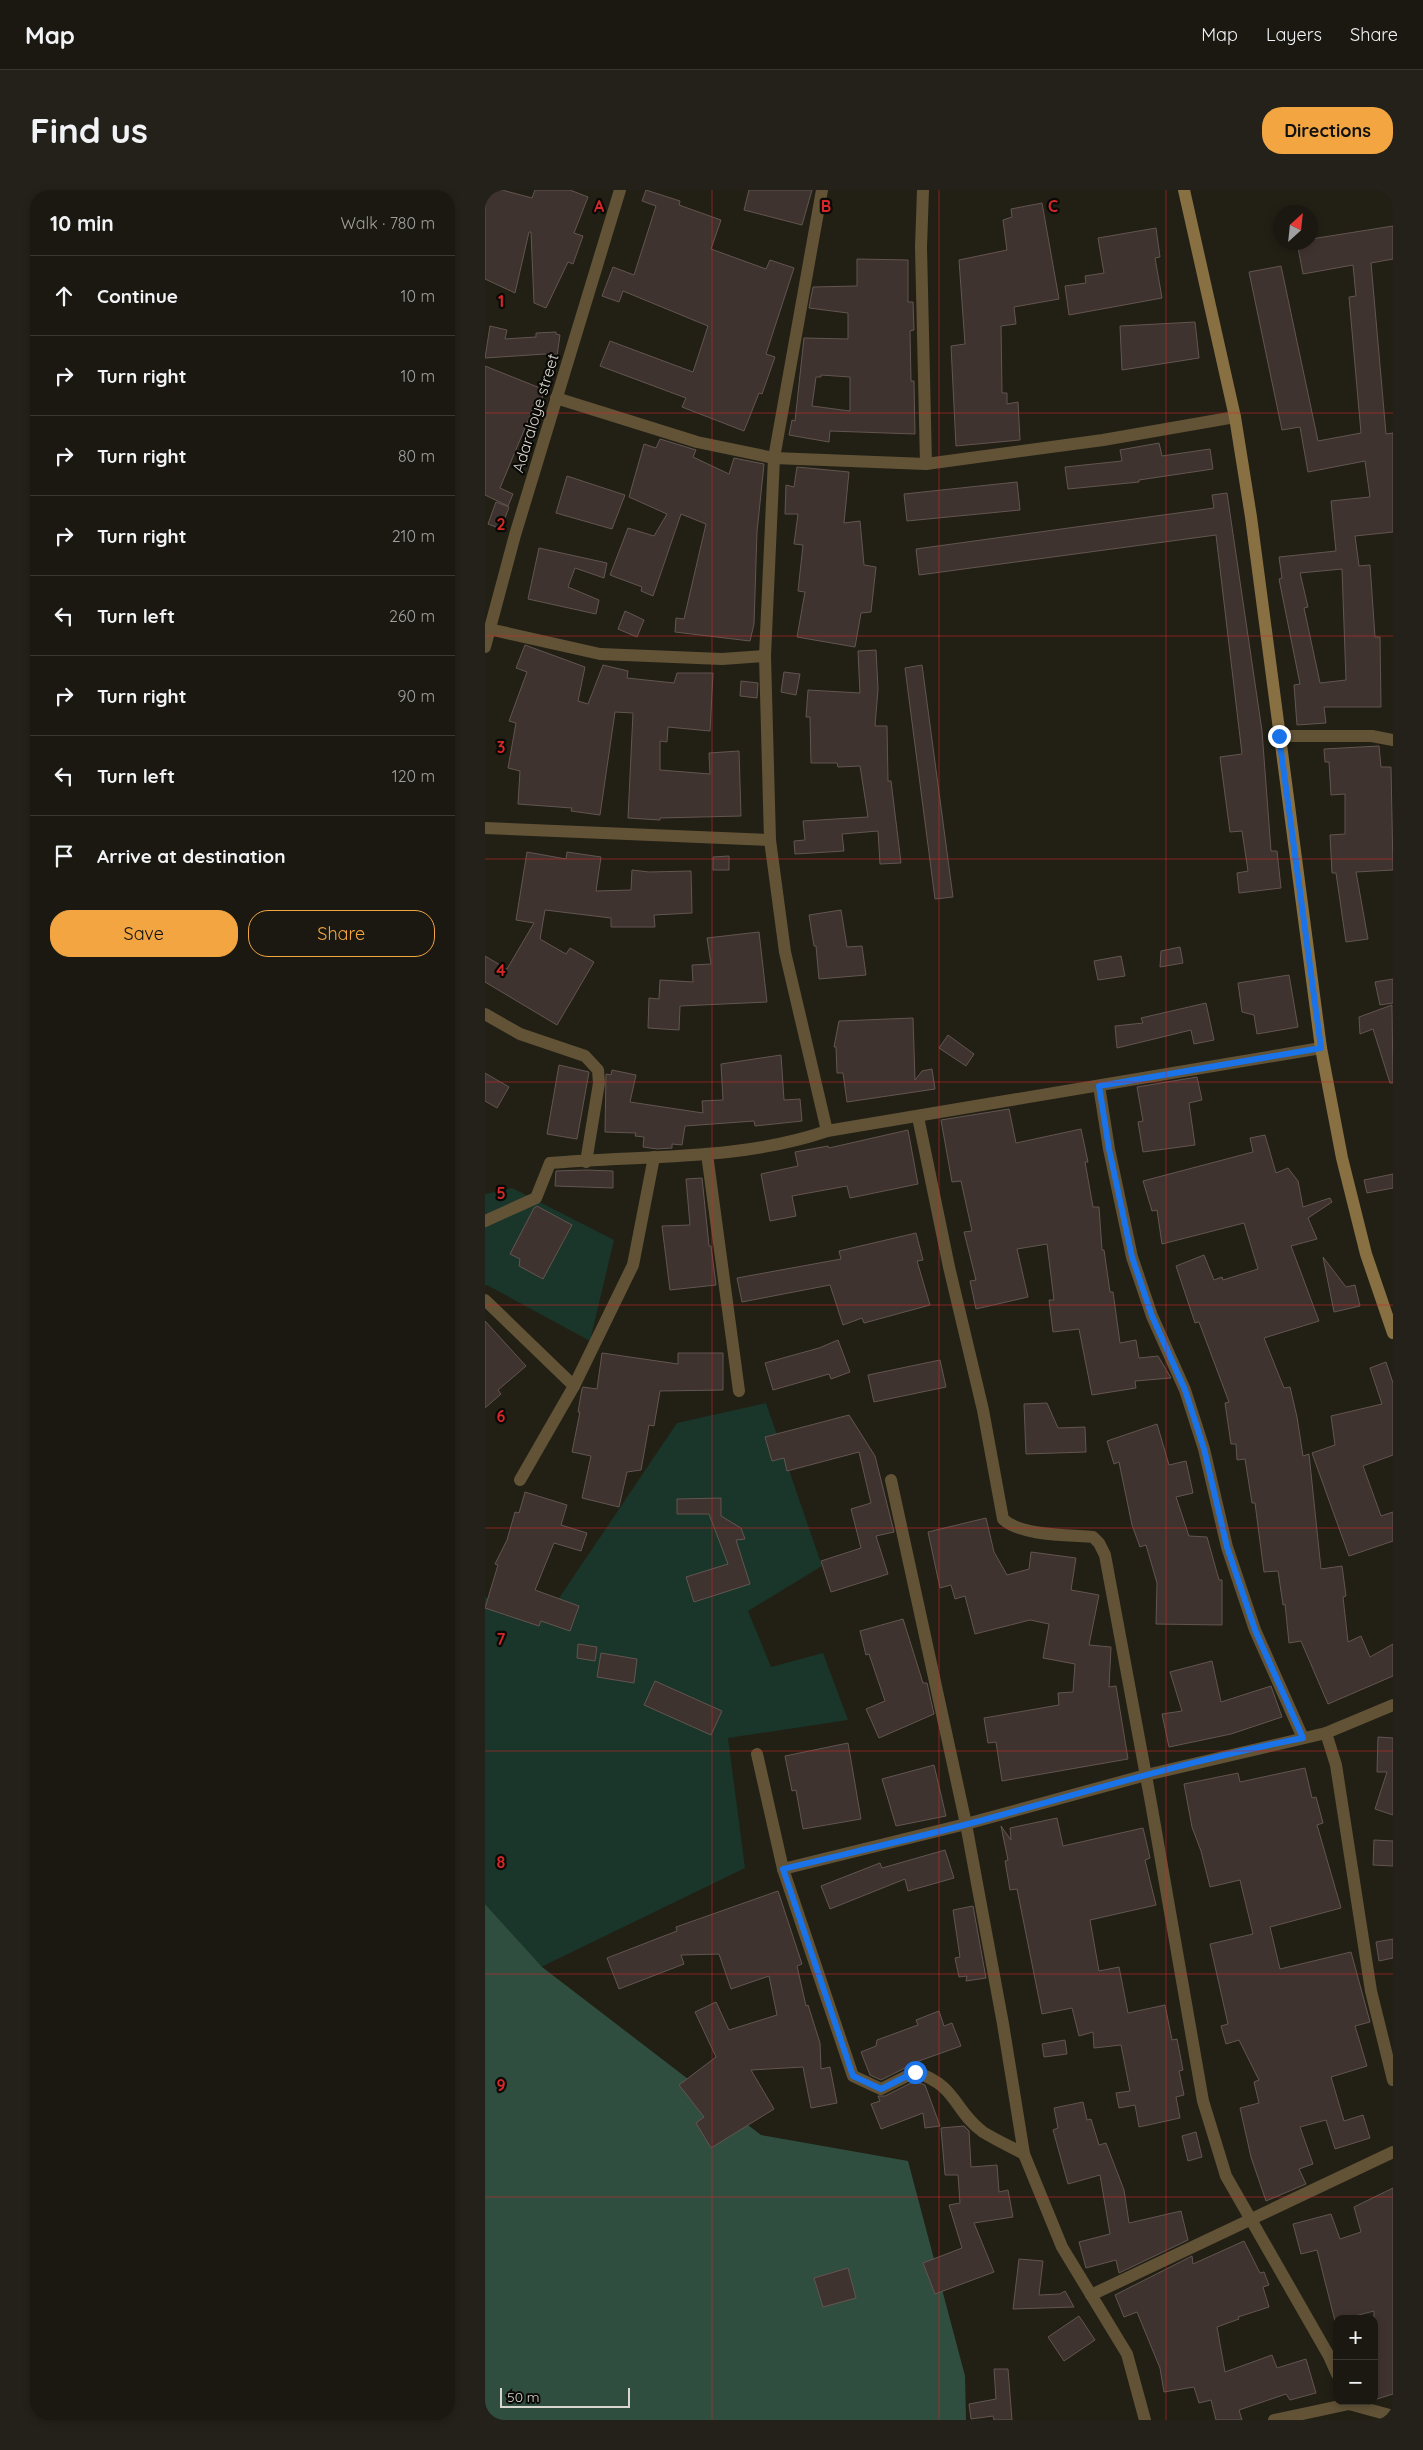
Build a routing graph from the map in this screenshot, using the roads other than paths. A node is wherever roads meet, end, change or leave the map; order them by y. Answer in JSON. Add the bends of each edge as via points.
{"nodes":[{"id":1,"x":620,"y":190,"type":"edge"},
{"id":2,"x":822,"y":190,"type":"edge"},
{"id":3,"x":923,"y":190,"type":"edge"},
{"id":4,"x":1184,"y":190,"type":"edge"},
{"id":5,"x":556,"y":398,"type":"junction"},
{"id":6,"x":1235,"y":417,"type":"junction"},
{"id":7,"x":774,"y":458,"type":"junction"},
{"id":8,"x":925,"y":464,"type":"junction"},
{"id":9,"x":489,"y":629,"type":"junction"},
{"id":10,"x":485,"y":647,"type":"edge"},
{"id":11,"x":765,"y":656,"type":"junction"},
{"id":12,"x":1279,"y":736,"type":"junction"},
{"id":13,"x":1393,"y":740,"type":"edge"},
{"id":14,"x":485,"y":828,"type":"edge"},
{"id":15,"x":770,"y":840,"type":"junction"},
{"id":16,"x":485,"y":1014,"type":"edge"},
{"id":17,"x":1321,"y":1048,"type":"junction"},
{"id":18,"x":1099,"y":1086,"type":"junction"},
{"id":19,"x":919,"y":1116,"type":"junction"},
{"id":20,"x":827,"y":1131,"type":"junction"},
{"id":21,"x":707,"y":1154,"type":"junction"},
{"id":22,"x":654,"y":1157,"type":"junction"},
{"id":23,"x":586,"y":1162,"type":"junction"},
{"id":24,"x":485,"y":1221,"type":"edge"},
{"id":25,"x":485,"y":1300,"type":"edge"},
{"id":26,"x":1393,"y":1333,"type":"edge"},
{"id":27,"x":574,"y":1386,"type":"junction"},
{"id":28,"x":739,"y":1391,"type":"dead end"},
{"id":29,"x":520,"y":1480,"type":"dead end"},
{"id":30,"x":891,"y":1480,"type":"dead end"},
{"id":31,"x":1393,"y":1705,"type":"edge"},
{"id":32,"x":1325,"y":1733,"type":"junction"},
{"id":33,"x":1303,"y":1738,"type":"junction"},
{"id":34,"x":757,"y":1754,"type":"dead end"},
{"id":35,"x":1146,"y":1774,"type":"junction"},
{"id":36,"x":966,"y":1824,"type":"junction"},
{"id":37,"x":783,"y":1869,"type":"junction"},
{"id":38,"x":1393,"y":2080,"type":"edge"},
{"id":39,"x":1393,"y":2152,"type":"edge"},
{"id":40,"x":1024,"y":2154,"type":"junction"},
{"id":41,"x":1250,"y":2221,"type":"junction"},
{"id":42,"x":1091,"y":2295,"type":"junction"},
{"id":43,"x":1333,"y":2365,"type":"edge"},
{"id":44,"x":1336,"y":2405,"type":"edge"},
{"id":45,"x":1358,"y":2405,"type":"edge"},
{"id":46,"x":1393,"y":2416,"type":"edge"},
{"id":47,"x":1145,"y":2420,"type":"edge"},
{"id":48,"x":1274,"y":2420,"type":"edge"}],
"edges":[{"from":1,"to":5,"type":"street","name":"Adaraloye street"},
{"from":2,"to":7,"type":"street"},
{"from":3,"to":8,"type":"street"},
{"from":4,"to":6,"type":"main road"},
{"from":5,"to":7,"type":"street","via":[[697,442]]},
{"from":5,"to":9,"type":"street","name":"Adaraloye street"},
{"from":6,"to":8,"type":"street","via":[[1103,440]]},
{"from":6,"to":12,"type":"main road"},
{"from":7,"to":8,"type":"street"},
{"from":7,"to":11,"type":"street"},
{"from":9,"to":10,"type":"street","name":"Adaraloye street"},
{"from":9,"to":11,"type":"street","via":[[600,654],[722,658]]},
{"from":11,"to":15,"type":"street"},
{"from":12,"to":13,"type":"street","via":[[1372,736]]},
{"from":12,"to":17,"type":"main road"},
{"from":14,"to":15,"type":"street"},
{"from":15,"to":20,"type":"street","via":[[785,952]]},
{"from":16,"to":23,"type":"street","via":[[520,1034],[585,1056],[598,1070],[599,1083]]},
{"from":17,"to":18,"type":"street"},
{"from":17,"to":26,"type":"main road","via":[[1342,1158],[1366,1254]]},
{"from":18,"to":19,"type":"street"},
{"from":18,"to":33,"type":"street","via":[[1132,1257],[1152,1316],[1185,1390],[1204,1449],[1227,1547],[1255,1630]]},
{"from":19,"to":20,"type":"street"},
{"from":19,"to":35,"type":"street","via":[[949,1267],[983,1410],[1003,1519],[1009,1525],[1023,1529],[1093,1537],[1099,1543],[1110,1576]]},
{"from":20,"to":21,"type":"street","via":[[798,1141]]},
{"from":21,"to":22,"type":"street"},
{"from":21,"to":28,"type":"street"},
{"from":22,"to":23,"type":"street"},
{"from":22,"to":27,"type":"street","via":[[633,1265]]},
{"from":23,"to":24,"type":"street","via":[[550,1163],[536,1198]]},
{"from":25,"to":27,"type":"street"},
{"from":27,"to":29,"type":"street"},
{"from":30,"to":36,"type":"street"},
{"from":31,"to":32,"type":"street"},
{"from":32,"to":33,"type":"street"},
{"from":32,"to":38,"type":"street","via":[[1336,1765],[1371,1991]]},
{"from":33,"to":35,"type":"street"},
{"from":34,"to":37,"type":"street"},
{"from":35,"to":36,"type":"street"},
{"from":35,"to":41,"type":"street","via":[[1203,2101],[1226,2176]]},
{"from":36,"to":37,"type":"street"},
{"from":36,"to":40,"type":"street"},
{"from":37,"to":40,"type":"street","via":[[853,2076],[881,2089],[915,2072],[931,2078],[950,2091],[967,2117],[984,2132]]},
{"from":39,"to":41,"type":"street"},
{"from":40,"to":42,"type":"street","via":[[1062,2247]]},
{"from":41,"to":42,"type":"street"},
{"from":41,"to":43,"type":"street"},
{"from":42,"to":47,"type":"street","via":[[1127,2354]]},
{"from":44,"to":48,"type":"street"},
{"from":45,"to":46,"type":"street"}]}
